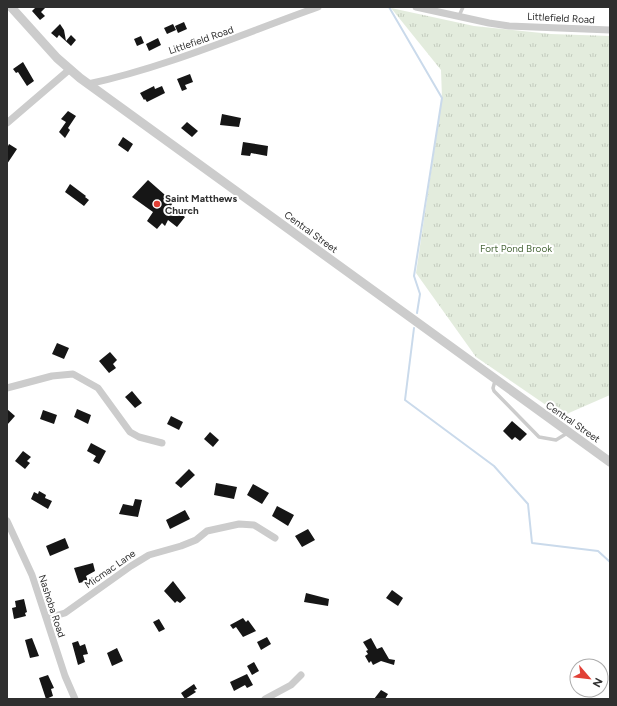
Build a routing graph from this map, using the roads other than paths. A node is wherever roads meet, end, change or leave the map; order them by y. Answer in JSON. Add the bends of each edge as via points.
{"nodes":[{"id":1,"x":11,"y":7,"type":"edge"},
{"id":2,"x":318,"y":7,"type":"edge"},
{"id":3,"x":416,"y":7,"type":"edge"},
{"id":4,"x":462,"y":7,"type":"edge"},
{"id":5,"x":458,"y":16,"type":"junction"},
{"id":6,"x":610,"y":30,"type":"edge"},
{"id":7,"x":70,"y":69,"type":"junction"},
{"id":8,"x":88,"y":84,"type":"junction"},
{"id":9,"x":7,"y":123,"type":"edge"},
{"id":10,"x":496,"y":380,"type":"junction"},
{"id":11,"x":7,"y":388,"type":"edge"},
{"id":12,"x":569,"y":432,"type":"junction"},
{"id":13,"x":162,"y":442,"type":"dead end"},
{"id":14,"x":610,"y":462,"type":"edge"},
{"id":15,"x":7,"y":521,"type":"edge"},
{"id":16,"x":275,"y":538,"type":"dead end"},
{"id":17,"x":47,"y":618,"type":"junction"},
{"id":18,"x":301,"y":675,"type":"dead end"},
{"id":19,"x":74,"y":699,"type":"edge"},
{"id":20,"x":265,"y":699,"type":"edge"}],
"edges":[{"from":1,"to":7,"type":"street","name":"Central Street"},
{"from":2,"to":8,"type":"street","name":"Littlefield Road","via":[[143,70]]},
{"from":3,"to":5,"type":"street","name":"Littlefield Road"},
{"from":4,"to":5,"type":"lane"},
{"from":5,"to":6,"type":"street","name":"Littlefield Road","via":[[509,26]]},
{"from":7,"to":8,"type":"street","name":"Central Street"},
{"from":7,"to":9,"type":"street"},
{"from":8,"to":10,"type":"street","name":"Central Street"},
{"from":10,"to":12,"type":"street","name":"Central Street"},
{"from":10,"to":12,"type":"lane","via":[[494,391],[539,437],[556,440]]},
{"from":11,"to":13,"type":"street","via":[[52,376],[73,374],[98,388],[130,432]]},
{"from":12,"to":14,"type":"street","name":"Central Street"},
{"from":15,"to":17,"type":"street","name":"Nashoba Road","via":[[32,576]]},
{"from":16,"to":17,"type":"street","name":"Micmac Lane","via":[[254,525],[239,524],[207,531],[196,540],[149,555],[65,613]]},
{"from":17,"to":19,"type":"street","name":"Nashoba Road"},
{"from":18,"to":20,"type":"street","via":[[290,685]]}]}
